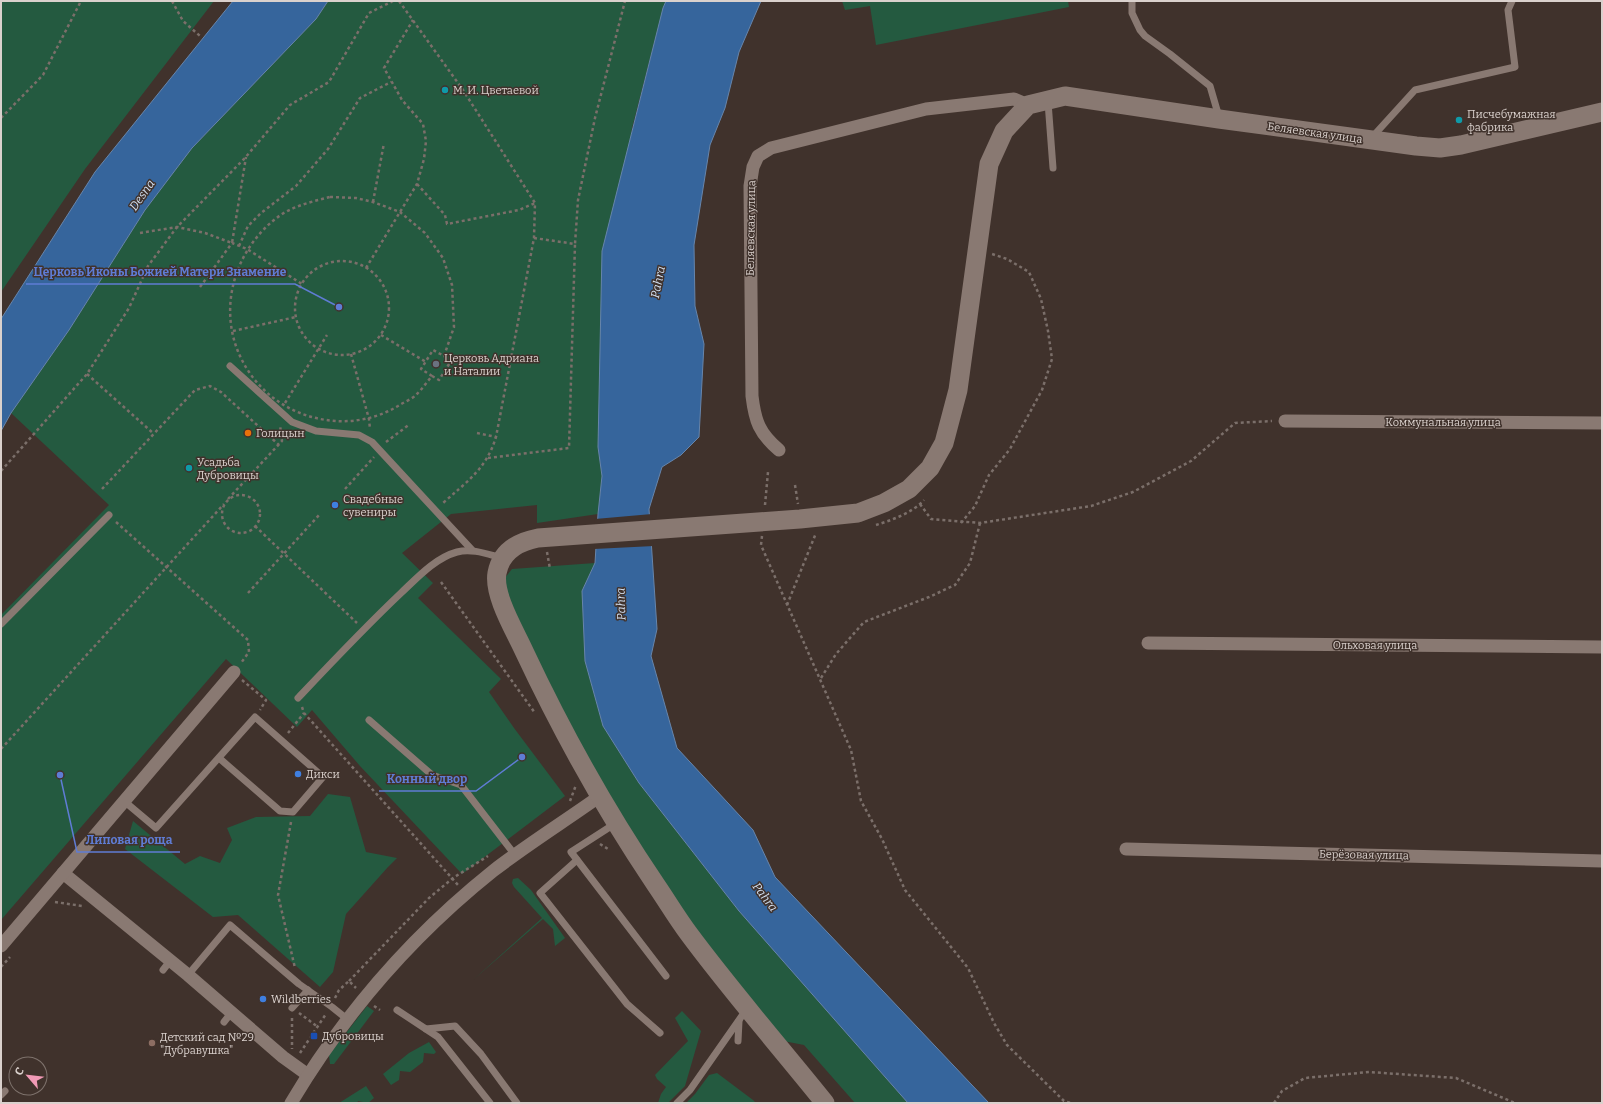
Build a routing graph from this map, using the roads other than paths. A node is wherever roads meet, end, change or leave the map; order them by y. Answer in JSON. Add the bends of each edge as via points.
{"nodes":[{"id":1,"x":1132,"y":1,"type":"edge"},
{"id":2,"x":1512,"y":1,"type":"edge"},
{"id":3,"x":1048,"y":100,"type":"junction"},
{"id":4,"x":1028,"y":105,"type":"junction"},
{"id":5,"x":1602,"y":112,"type":"edge"},
{"id":6,"x":1219,"y":119,"type":"junction"},
{"id":7,"x":1375,"y":134,"type":"dead end"},
{"id":8,"x":1053,"y":168,"type":"dead end"},
{"id":9,"x":230,"y":366,"type":"dead end"},
{"id":10,"x":1285,"y":421,"type":"road end"},
{"id":11,"x":1602,"y":423,"type":"edge"},
{"id":12,"x":779,"y":450,"type":"dead end"},
{"id":13,"x":109,"y":515,"type":"road end"},
{"id":14,"x":472,"y":550,"type":"junction"},
{"id":15,"x":502,"y":558,"type":"junction"},
{"id":16,"x":1,"y":624,"type":"edge"},
{"id":17,"x":1148,"y":643,"type":"dead end"},
{"id":18,"x":1602,"y":647,"type":"edge"},
{"id":19,"x":234,"y":672,"type":"road end"},
{"id":20,"x":298,"y":698,"type":"road end"},
{"id":21,"x":369,"y":720,"type":"dead end"},
{"id":22,"x":219,"y":758,"type":"junction"},
{"id":23,"x":600,"y":796,"type":"junction"},
{"id":24,"x":124,"y":801,"type":"junction"},
{"id":25,"x":616,"y":823,"type":"junction"},
{"id":26,"x":1126,"y":849,"type":"dead end"},
{"id":27,"x":515,"y":855,"type":"junction"},
{"id":28,"x":577,"y":860,"type":"junction"},
{"id":29,"x":1602,"y":861,"type":"edge"},
{"id":30,"x":63,"y":873,"type":"junction"},
{"id":31,"x":1,"y":946,"type":"edge"},
{"id":32,"x":188,"y":975,"type":"junction"},
{"id":33,"x":666,"y":976,"type":"dead end"},
{"id":34,"x":308,"y":990,"type":"junction"},
{"id":35,"x":292,"y":1008,"type":"road end"},
{"id":36,"x":397,"y":1010,"type":"dead end"},
{"id":37,"x":743,"y":1014,"type":"junction"},
{"id":38,"x":347,"y":1019,"type":"junction"},
{"id":39,"x":426,"y":1029,"type":"junction"},
{"id":40,"x":660,"y":1033,"type":"dead end"},
{"id":41,"x":738,"y":1041,"type":"dead end"},
{"id":42,"x":308,"y":1074,"type":"junction"},
{"id":43,"x":291,"y":1103,"type":"edge"},
{"id":44,"x":490,"y":1103,"type":"edge"},
{"id":45,"x":517,"y":1103,"type":"edge"},
{"id":46,"x":678,"y":1103,"type":"edge"},
{"id":47,"x":826,"y":1103,"type":"edge"}],
"edges":[{"from":1,"to":6,"type":"lane","via":[[1132,13],[1145,36],[1210,86]]},
{"from":2,"to":7,"type":"lane","via":[[1508,10],[1515,66],[1416,90]]},
{"from":3,"to":4,"type":"main road","name":"Беляевская улица"},
{"from":3,"to":6,"type":"main road","name":"Беляевская улица","via":[[1065,96]]},
{"from":3,"to":8,"type":"lane"},
{"from":4,"to":12,"type":"street","name":"Беляевская улица","via":[[1014,99],[926,110],[771,148],[758,156],[750,186],[752,396],[757,422],[770,442]]},
{"from":4,"to":15,"type":"main road","via":[[1004,131],[989,164],[958,390],[944,443],[930,468],[909,489],[884,503],[858,513],[799,513],[513,546]]},
{"from":5,"to":6,"type":"main road","name":"Беляевская улица","via":[[1440,148]]},
{"from":9,"to":14,"type":"lane","via":[[292,422],[316,431],[360,435],[372,442]]},
{"from":10,"to":11,"type":"street","name":"Коммунальная улица"},
{"from":13,"to":16,"type":"lane"},
{"from":14,"to":15,"type":"lane"},
{"from":14,"to":20,"type":"lane","via":[[457,552],[439,560],[423,573],[363,629]]},
{"from":15,"to":23,"type":"main road","via":[[496,574],[503,605],[533,670]]},
{"from":17,"to":18,"type":"street","name":"Ольховая улица"},
{"from":19,"to":24,"type":"street"},
{"from":21,"to":27,"type":"lane","via":[[432,776],[461,785]]},
{"from":22,"to":22,"type":"lane","via":[[255,717],[324,777],[293,812],[280,810]]},
{"from":22,"to":24,"type":"lane","via":[[156,828]]},
{"from":23,"to":25,"type":"main road"},
{"from":23,"to":27,"type":"street"},
{"from":24,"to":30,"type":"street"},
{"from":25,"to":28,"type":"lane","via":[[571,852]]},
{"from":25,"to":37,"type":"main road"},
{"from":26,"to":29,"type":"street","name":"Берёзовая улица"},
{"from":27,"to":38,"type":"street","via":[[431,926]]},
{"from":28,"to":33,"type":"lane"},
{"from":28,"to":40,"type":"lane","via":[[540,893],[627,1004]]},
{"from":30,"to":31,"type":"street"},
{"from":30,"to":32,"type":"street","via":[[167,965]]},
{"from":32,"to":34,"type":"lane","via":[[230,925]]},
{"from":32,"to":42,"type":"street","via":[[228,1017]]},
{"from":34,"to":35,"type":"lane"},
{"from":34,"to":38,"type":"lane"},
{"from":36,"to":39,"type":"lane"},
{"from":37,"to":41,"type":"lane"},
{"from":37,"to":46,"type":"lane","via":[[690,1090]]},
{"from":37,"to":47,"type":"main road"},
{"from":38,"to":42,"type":"street"},
{"from":39,"to":44,"type":"lane","via":[[438,1037]]},
{"from":39,"to":45,"type":"lane","via":[[455,1026],[481,1054]]},
{"from":42,"to":43,"type":"street"}]}
